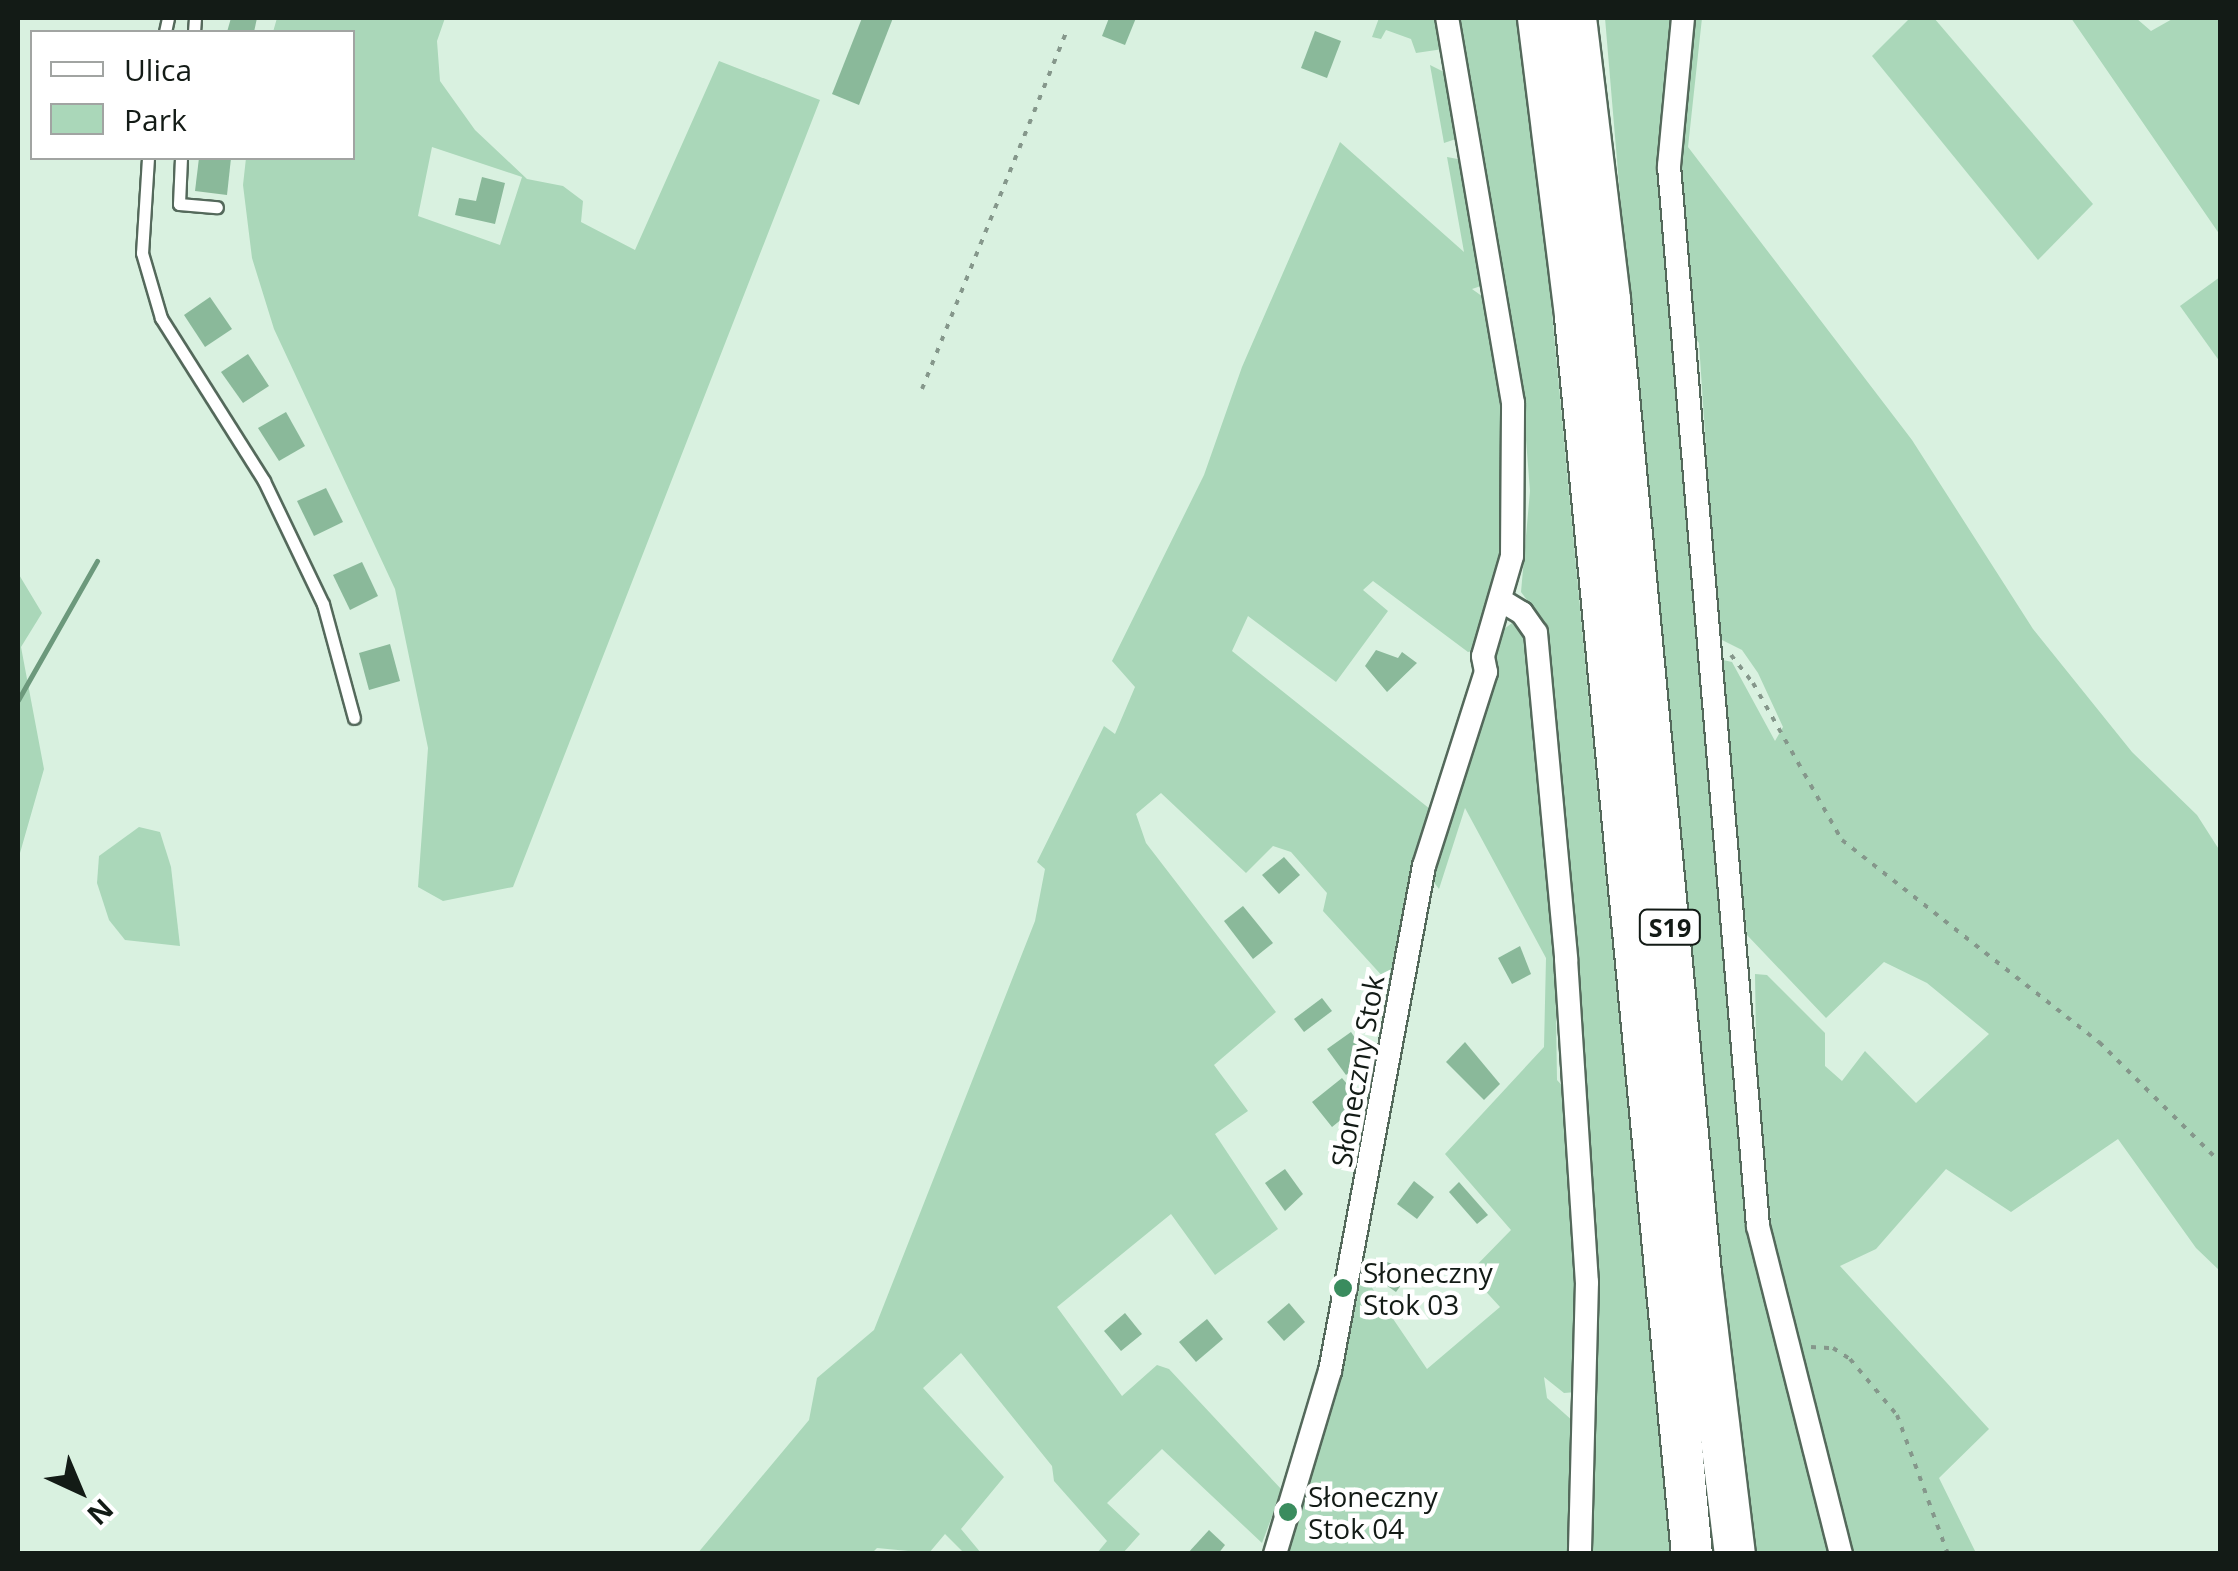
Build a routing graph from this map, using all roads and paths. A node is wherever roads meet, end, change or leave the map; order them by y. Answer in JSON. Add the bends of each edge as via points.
{"nodes":[{"id":1,"x":1447,"y":18,"type":"edge"},
{"id":2,"x":1538,"y":18,"type":"edge"},
{"id":3,"x":1576,"y":18,"type":"edge"},
{"id":4,"x":1683,"y":18,"type":"edge"},
{"id":5,"x":1066,"y":33,"type":"dead end"},
{"id":6,"x":148,"y":160,"type":"edge"},
{"id":7,"x":182,"y":160,"type":"edge"},
{"id":8,"x":216,"y":208,"type":"dead end"},
{"id":9,"x":922,"y":389,"type":"dead end"},
{"id":10,"x":1502,"y":601,"type":"junction"},
{"id":11,"x":1711,"y":650,"type":"junction"},
{"id":12,"x":354,"y":718,"type":"dead end"},
{"id":13,"x":2220,"y":1162,"type":"edge"},
{"id":14,"x":1787,"y":1352,"type":"junction"},
{"id":15,"x":1275,"y":1554,"type":"edge"},
{"id":16,"x":1580,"y":1554,"type":"edge"},
{"id":17,"x":1692,"y":1554,"type":"edge"},
{"id":18,"x":1736,"y":1554,"type":"edge"},
{"id":19,"x":1841,"y":1554,"type":"edge"},
{"id":20,"x":1948,"y":1554,"type":"edge"}],
"edges":[{"from":1,"to":10,"type":"street","name":"Słoneczny Stok","via":[[1514,420],[1517,508]]},
{"from":2,"to":17,"type":"highway","number":"S19","via":[[1576,317]]},
{"from":3,"to":18,"type":"highway","number":"S19","via":[[1614,337],[1701,1274]]},
{"from":4,"to":11,"type":"street","via":[[1669,166]]},
{"from":5,"to":9,"type":"path"},
{"from":6,"to":12,"type":"lane","via":[[142,253],[160,318],[264,481],[323,604]]},
{"from":7,"to":8,"type":"lane","via":[[179,204]]},
{"from":10,"to":15,"type":"street","name":"Słoneczny Stok","via":[[1424,866],[1330,1371]]},
{"from":10,"to":16,"type":"street","via":[[1536,633],[1566,959],[1588,1282]]},
{"from":11,"to":13,"type":"path","via":[[1734,656],[1754,683],[1842,840],[2099,1042]]},
{"from":11,"to":14,"type":"street","via":[[1758,1226]]},
{"from":14,"to":19,"type":"street"},
{"from":14,"to":20,"type":"path","via":[[1833,1348],[1874,1383],[1912,1444]]}]}
